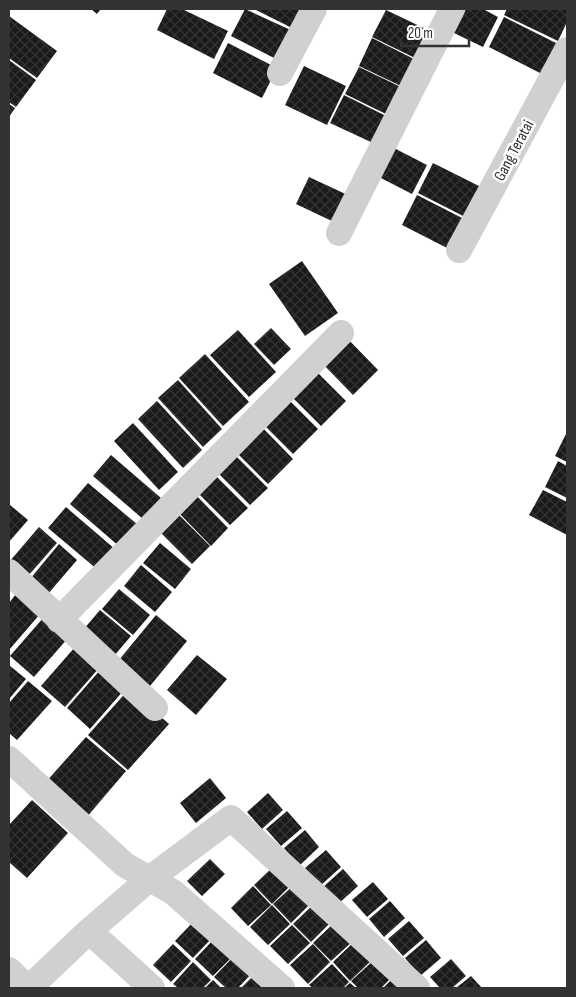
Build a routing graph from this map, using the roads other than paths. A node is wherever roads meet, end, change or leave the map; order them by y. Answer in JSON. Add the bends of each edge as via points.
{"nodes":[{"id":1,"x":314,"y":9,"type":"edge"},
{"id":2,"x":452,"y":9,"type":"edge"},
{"id":3,"x":567,"y":50,"type":"edge"},
{"id":4,"x":280,"y":73,"type":"dead end"},
{"id":5,"x":339,"y":233,"type":"dead end"},
{"id":6,"x":459,"y":250,"type":"dead end"},
{"id":7,"x":341,"y":332,"type":"dead end"},
{"id":8,"x":9,"y":572,"type":"edge"},
{"id":9,"x":59,"y":620,"type":"junction"},
{"id":10,"x":155,"y":708,"type":"dead end"},
{"id":11,"x":9,"y":759,"type":"edge"},
{"id":12,"x":148,"y":880,"type":"junction"},
{"id":13,"x":89,"y":931,"type":"junction"},
{"id":14,"x":9,"y":970,"type":"edge"},
{"id":15,"x":28,"y":988,"type":"edge"},
{"id":16,"x":152,"y":988,"type":"edge"},
{"id":17,"x":282,"y":988,"type":"edge"},
{"id":18,"x":417,"y":988,"type":"edge"}],
"edges":[{"from":1,"to":4,"type":"street"},
{"from":2,"to":5,"type":"street"},
{"from":3,"to":6,"type":"street","name":"Gang Teratai"},
{"from":7,"to":9,"type":"street"},
{"from":8,"to":9,"type":"street"},
{"from":9,"to":10,"type":"street"},
{"from":11,"to":12,"type":"street","via":[[125,865]]},
{"from":12,"to":13,"type":"street"},
{"from":12,"to":17,"type":"street","via":[[173,892]]},
{"from":12,"to":18,"type":"street","via":[[231,818]]},
{"from":13,"to":15,"type":"street"},
{"from":13,"to":16,"type":"street"},
{"from":14,"to":15,"type":"street"}]}
